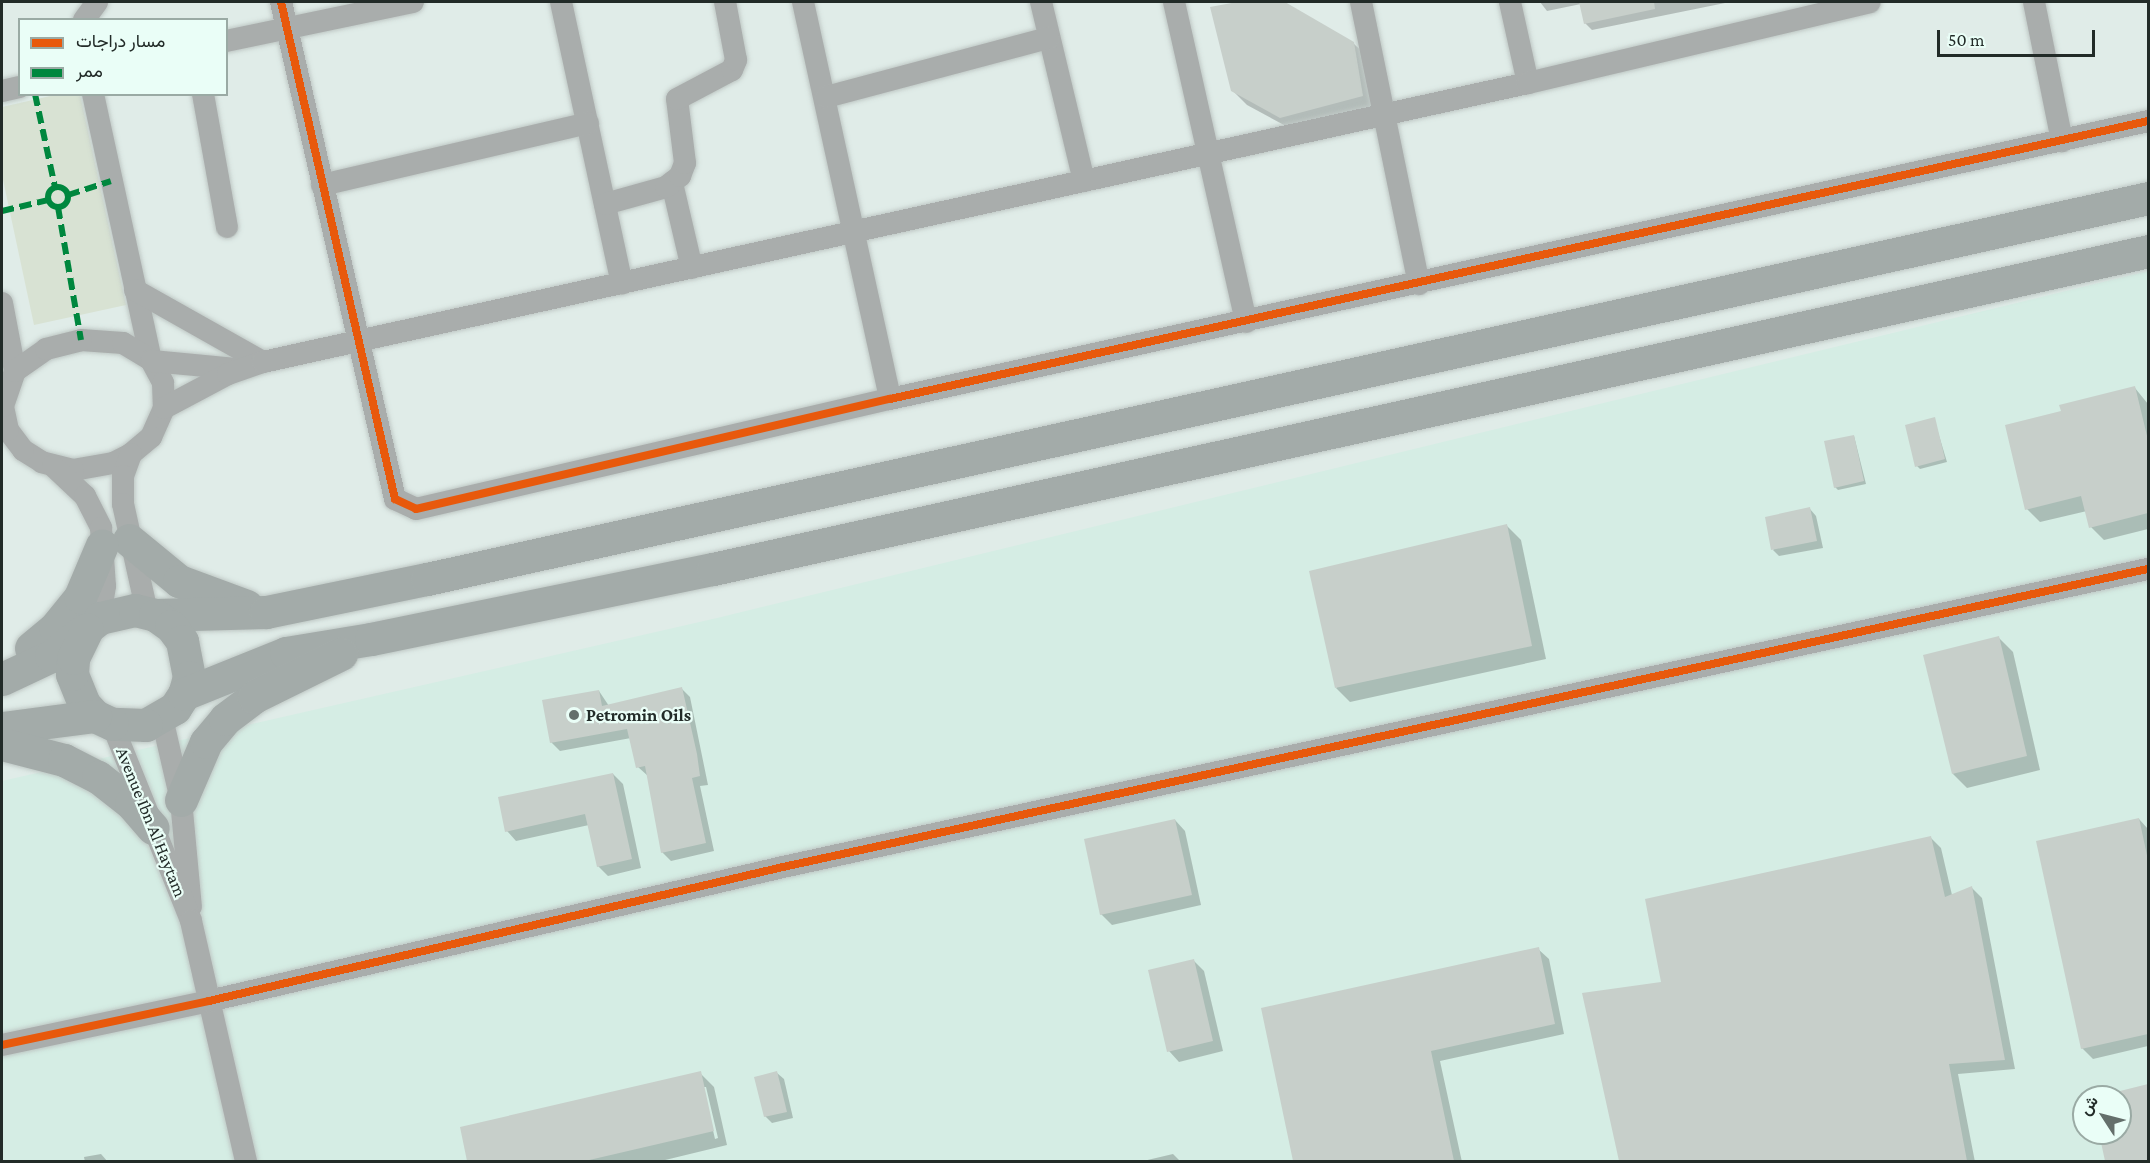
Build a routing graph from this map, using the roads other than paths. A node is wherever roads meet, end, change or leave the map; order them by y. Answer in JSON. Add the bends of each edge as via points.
{"nodes":[{"id":1,"x":77,"y":2,"type":"edge"},
{"id":2,"x":96,"y":2,"type":"edge"},
{"id":3,"x":281,"y":2,"type":"edge"},
{"id":4,"x":409,"y":2,"type":"edge"},
{"id":5,"x":561,"y":2,"type":"edge"},
{"id":6,"x":725,"y":2,"type":"edge"},
{"id":7,"x":803,"y":2,"type":"edge"},
{"id":8,"x":1041,"y":2,"type":"edge"},
{"id":9,"x":1174,"y":2,"type":"edge"},
{"id":10,"x":1361,"y":2,"type":"edge"},
{"id":11,"x":1510,"y":2,"type":"edge"},
{"id":12,"x":1870,"y":2,"type":"edge"},
{"id":13,"x":2034,"y":2,"type":"edge"},
{"id":14,"x":82,"y":18,"type":"edge"},
{"id":15,"x":84,"y":18,"type":"edge"},
{"id":16,"x":287,"y":28,"type":"junction"},
{"id":17,"x":1048,"y":38,"type":"junction"},
{"id":18,"x":228,"y":41,"type":"edge"},
{"id":19,"x":1528,"y":83,"type":"junction"},
{"id":20,"x":18,"y":87,"type":"edge"},
{"id":21,"x":2,"y":91,"type":"edge"},
{"id":22,"x":93,"y":96,"type":"edge"},
{"id":23,"x":203,"y":96,"type":"edge"},
{"id":24,"x":826,"y":97,"type":"junction"},
{"id":25,"x":1384,"y":114,"type":"junction"},
{"id":26,"x":2148,"y":121,"type":"edge"},
{"id":27,"x":588,"y":123,"type":"junction"},
{"id":28,"x":2062,"y":141,"type":"junction"},
{"id":29,"x":1209,"y":152,"type":"junction"},
{"id":30,"x":1084,"y":181,"type":"junction"},
{"id":31,"x":672,"y":183,"type":"junction"},
{"id":32,"x":322,"y":185,"type":"junction"},
{"id":33,"x":2148,"y":198,"type":"edge"},
{"id":34,"x":605,"y":204,"type":"junction"},
{"id":35,"x":226,"y":227,"type":"dead end"},
{"id":36,"x":854,"y":232,"type":"junction"},
{"id":37,"x":2148,"y":251,"type":"edge"},
{"id":38,"x":692,"y":268,"type":"junction"},
{"id":39,"x":622,"y":283,"type":"junction"},
{"id":40,"x":1419,"y":284,"type":"junction"},
{"id":41,"x":135,"y":290,"type":"junction"},
{"id":42,"x":2,"y":303,"type":"edge"},
{"id":43,"x":1246,"y":322,"type":"junction"},
{"id":44,"x":357,"y":342,"type":"junction"},
{"id":45,"x":151,"y":361,"type":"junction"},
{"id":46,"x":253,"y":366,"type":"junction"},
{"id":47,"x":15,"y":371,"type":"junction"},
{"id":48,"x":3,"y":394,"type":"edge"},
{"id":49,"x":890,"y":399,"type":"junction"},
{"id":50,"x":164,"y":408,"type":"junction"},
{"id":51,"x":8,"y":440,"type":"edge"},
{"id":52,"x":131,"y":454,"type":"junction"},
{"id":53,"x":53,"y":466,"type":"junction"},
{"id":54,"x":116,"y":543,"type":"junction"},
{"id":55,"x":2148,"y":569,"type":"edge"},
{"id":56,"x":266,"y":612,"type":"junction"},
{"id":57,"x":151,"y":614,"type":"junction"},
{"id":58,"x":94,"y":623,"type":"junction"},
{"id":59,"x":371,"y":639,"type":"junction"},
{"id":60,"x":2,"y":665,"type":"edge"},
{"id":61,"x":2,"y":679,"type":"edge"},
{"id":62,"x":184,"y":694,"type":"junction"},
{"id":63,"x":162,"y":718,"type":"junction"},
{"id":64,"x":104,"y":720,"type":"junction"},
{"id":65,"x":2,"y":728,"type":"edge"},
{"id":66,"x":2,"y":744,"type":"edge"},
{"id":67,"x":182,"y":800,"type":"junction"},
{"id":68,"x":153,"y":828,"type":"junction"},
{"id":69,"x":191,"y":921,"type":"junction"},
{"id":70,"x":209,"y":1001,"type":"junction"},
{"id":71,"x":2,"y":1045,"type":"edge"},
{"id":72,"x":246,"y":1161,"type":"edge"}],
"edges":[{"from":1,"to":14,"type":"street"},
{"from":2,"to":15,"type":"street"},
{"from":3,"to":16,"type":"street"},
{"from":4,"to":16,"type":"street"},
{"from":5,"to":27,"type":"street"},
{"from":6,"to":31,"type":"street","via":[[736,60],[732,70],[677,99],[685,163]]},
{"from":7,"to":24,"type":"street"},
{"from":8,"to":17,"type":"street"},
{"from":9,"to":29,"type":"street"},
{"from":10,"to":25,"type":"street"},
{"from":11,"to":19,"type":"street"},
{"from":12,"to":19,"type":"street"},
{"from":13,"to":28,"type":"street"},
{"from":16,"to":18,"type":"street"},
{"from":16,"to":32,"type":"street"},
{"from":17,"to":24,"type":"street"},
{"from":17,"to":30,"type":"street"},
{"from":19,"to":25,"type":"street"},
{"from":20,"to":21,"type":"street"},
{"from":22,"to":41,"type":"street"},
{"from":23,"to":35,"type":"street"},
{"from":24,"to":36,"type":"street"},
{"from":25,"to":29,"type":"street"},
{"from":25,"to":40,"type":"street"},
{"from":26,"to":28,"type":"street"},
{"from":27,"to":32,"type":"street"},
{"from":27,"to":34,"type":"street"},
{"from":28,"to":40,"type":"street"},
{"from":29,"to":30,"type":"street"},
{"from":29,"to":43,"type":"street"},
{"from":30,"to":36,"type":"street"},
{"from":31,"to":34,"type":"street"},
{"from":31,"to":38,"type":"street"},
{"from":32,"to":44,"type":"street"},
{"from":33,"to":56,"type":"highway"},
{"from":34,"to":39,"type":"street"},
{"from":36,"to":38,"type":"street"},
{"from":36,"to":49,"type":"street"},
{"from":37,"to":59,"type":"highway","via":[[725,566]]},
{"from":38,"to":39,"type":"street"},
{"from":39,"to":44,"type":"street"},
{"from":40,"to":43,"type":"street"},
{"from":41,"to":45,"type":"street"},
{"from":41,"to":46,"type":"street"},
{"from":42,"to":47,"type":"street"},
{"from":43,"to":49,"type":"street"},
{"from":44,"to":46,"type":"street"},
{"from":44,"to":49,"type":"street","via":[[395,499],[416,509]]},
{"from":45,"to":46,"type":"street"},
{"from":45,"to":47,"type":"street","via":[[123,343],[81,340],[46,350]]},
{"from":45,"to":50,"type":"street","via":[[163,383]]},
{"from":46,"to":50,"type":"street"},
{"from":47,"to":48,"type":"street"},
{"from":48,"to":51,"type":"street"},
{"from":50,"to":52,"type":"street","via":[[150,437]]},
{"from":51,"to":53,"type":"street"},
{"from":52,"to":53,"type":"street","via":[[93,468]]},
{"from":52,"to":54,"type":"street","via":[[121,488]]},
{"from":53,"to":54,"type":"street","via":[[85,496],[100,528]]},
{"from":54,"to":56,"type":"highway","via":[[192,588]]},
{"from":54,"to":57,"type":"street"},
{"from":54,"to":58,"type":"street"},
{"from":54,"to":60,"type":"highway","via":[[68,613],[37,644]]},
{"from":55,"to":70,"type":"street","via":[[783,867]]},
{"from":56,"to":57,"type":"highway"},
{"from":57,"to":58,"type":"highway","via":[[123,610]]},
{"from":57,"to":62,"type":"highway","via":[[171,626],[188,658]]},
{"from":58,"to":61,"type":"highway","via":[[51,656]]},
{"from":58,"to":64,"type":"highway","via":[[73,657],[72,674],[80,697]]},
{"from":59,"to":62,"type":"highway","via":[[280,655]]},
{"from":59,"to":67,"type":"highway","via":[[254,697],[225,719],[206,742]]},
{"from":62,"to":63,"type":"highway"},
{"from":63,"to":64,"type":"highway","via":[[146,725]]},
{"from":63,"to":67,"type":"street","name":"Avenue Ibn Al Haytam"},
{"from":64,"to":65,"type":"highway"},
{"from":64,"to":68,"type":"street","name":"Avenue Ibn Al Haytam"},
{"from":66,"to":68,"type":"highway","via":[[64,760],[98,777],[131,803]]},
{"from":67,"to":69,"type":"street","name":"Avenue Ibn Al Haytam"},
{"from":68,"to":69,"type":"street","name":"Avenue Ibn Al Haytam"},
{"from":69,"to":70,"type":"street","name":"Avenue Ibn Al Haytam"},
{"from":70,"to":71,"type":"street"},
{"from":70,"to":72,"type":"street","name":"Avenue Ibn Al Haytam"}]}
